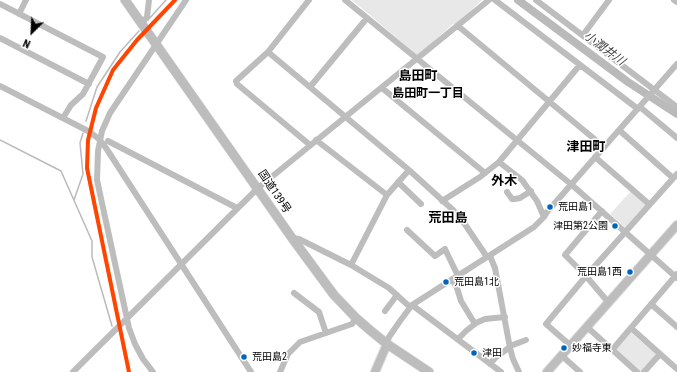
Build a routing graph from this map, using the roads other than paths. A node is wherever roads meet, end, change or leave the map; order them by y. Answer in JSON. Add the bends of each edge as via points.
{"nodes":[{"id":1,"x":26,"y":0,"type":"edge"},
{"id":2,"x":125,"y":0,"type":"edge"},
{"id":3,"x":149,"y":0,"type":"edge"},
{"id":4,"x":186,"y":0,"type":"edge"},
{"id":5,"x":309,"y":0,"type":"edge"},
{"id":6,"x":345,"y":0,"type":"edge"},
{"id":7,"x":489,"y":0,"type":"edge"},
{"id":8,"x":495,"y":0,"type":"edge"},
{"id":9,"x":536,"y":0,"type":"edge"},
{"id":10,"x":609,"y":0,"type":"edge"},
{"id":11,"x":674,"y":0,"type":"edge"},
{"id":12,"x":677,"y":2,"type":"edge"},
{"id":13,"x":0,"y":4,"type":"edge"},
{"id":14,"x":19,"y":14,"type":"junction"},
{"id":15,"x":367,"y":18,"type":"junction"},
{"id":16,"x":142,"y":23,"type":"junction"},
{"id":17,"x":458,"y":26,"type":"junction"},
{"id":18,"x":583,"y":35,"type":"junction"},
{"id":19,"x":0,"y":38,"type":"edge"},
{"id":20,"x":156,"y":44,"type":"junction"},
{"id":21,"x":268,"y":52,"type":"junction"},
{"id":22,"x":418,"y":58,"type":"junction"},
{"id":23,"x":677,"y":64,"type":"edge"},
{"id":24,"x":579,"y":66,"type":"junction"},
{"id":25,"x":89,"y":84,"type":"junction"},
{"id":26,"x":0,"y":86,"type":"edge"},
{"id":27,"x":310,"y":87,"type":"junction"},
{"id":28,"x":382,"y":88,"type":"junction"},
{"id":29,"x":655,"y":90,"type":"junction"},
{"id":30,"x":550,"y":102,"type":"junction"},
{"id":31,"x":677,"y":107,"type":"edge"},
{"id":32,"x":639,"y":108,"type":"junction"},
{"id":33,"x":346,"y":117,"type":"junction"},
{"id":34,"x":63,"y":118,"type":"junction"},
{"id":35,"x":619,"y":130,"type":"junction"},
{"id":36,"x":677,"y":138,"type":"edge"},
{"id":37,"x":100,"y":140,"type":"junction"},
{"id":38,"x":316,"y":140,"type":"junction"},
{"id":39,"x":517,"y":140,"type":"junction"},
{"id":40,"x":108,"y":141,"type":"dead end"},
{"id":41,"x":310,"y":145,"type":"junction"},
{"id":42,"x":604,"y":147,"type":"junction"},
{"id":43,"x":595,"y":158,"type":"junction"},
{"id":44,"x":499,"y":162,"type":"junction"},
{"id":45,"x":409,"y":170,"type":"junction"},
{"id":46,"x":485,"y":173,"type":"junction"},
{"id":47,"x":675,"y":176,"type":"edge"},
{"id":48,"x":398,"y":182,"type":"junction"},
{"id":49,"x":572,"y":185,"type":"junction"},
{"id":50,"x":258,"y":188,"type":"junction"},
{"id":51,"x":531,"y":191,"type":"junction"},
{"id":52,"x":507,"y":192,"type":"dead end"},
{"id":53,"x":387,"y":195,"type":"junction"},
{"id":54,"x":442,"y":201,"type":"junction"},
{"id":55,"x":421,"y":204,"type":"dead end"},
{"id":56,"x":650,"y":204,"type":"junction"},
{"id":57,"x":237,"y":208,"type":"junction"},
{"id":58,"x":602,"y":211,"type":"junction"},
{"id":59,"x":544,"y":217,"type":"junction"},
{"id":60,"x":677,"y":225,"type":"edge"},
{"id":61,"x":407,"y":230,"type":"dead end"},
{"id":62,"x":625,"y":231,"type":"junction"},
{"id":63,"x":292,"y":238,"type":"junction"},
{"id":64,"x":651,"y":254,"type":"junction"},
{"id":65,"x":488,"y":257,"type":"junction"},
{"id":66,"x":182,"y":264,"type":"junction"},
{"id":67,"x":351,"y":265,"type":"junction"},
{"id":68,"x":458,"y":276,"type":"junction"},
{"id":69,"x":586,"y":276,"type":"junction"},
{"id":70,"x":676,"y":276,"type":"edge"},
{"id":71,"x":452,"y":279,"type":"junction"},
{"id":72,"x":294,"y":293,"type":"dead end"},
{"id":73,"x":397,"y":295,"type":"junction"},
{"id":74,"x":608,"y":302,"type":"junction"},
{"id":75,"x":651,"y":304,"type":"junction"},
{"id":76,"x":411,"y":306,"type":"junction"},
{"id":77,"x":385,"y":311,"type":"dead end"},
{"id":78,"x":505,"y":316,"type":"junction"},
{"id":79,"x":127,"y":317,"type":"junction"},
{"id":80,"x":356,"y":318,"type":"junction"},
{"id":81,"x":475,"y":324,"type":"junction"},
{"id":82,"x":587,"y":327,"type":"junction"},
{"id":83,"x":677,"y":327,"type":"edge"},
{"id":84,"x":631,"y":328,"type":"junction"},
{"id":85,"x":326,"y":333,"type":"junction"},
{"id":86,"x":458,"y":339,"type":"junction"},
{"id":87,"x":526,"y":340,"type":"dead end"},
{"id":88,"x":387,"y":344,"type":"junction"},
{"id":89,"x":570,"y":345,"type":"junction"},
{"id":90,"x":510,"y":346,"type":"junction"},
{"id":91,"x":612,"y":350,"type":"junction"},
{"id":92,"x":660,"y":354,"type":"junction"},
{"id":93,"x":562,"y":355,"type":"junction"},
{"id":94,"x":490,"y":364,"type":"junction"},
{"id":95,"x":677,"y":369,"type":"edge"},
{"id":96,"x":73,"y":372,"type":"edge"},
{"id":97,"x":153,"y":372,"type":"edge"},
{"id":98,"x":251,"y":372,"type":"edge"},
{"id":99,"x":280,"y":372,"type":"edge"},
{"id":100,"x":376,"y":372,"type":"edge"},
{"id":101,"x":429,"y":372,"type":"edge"},
{"id":102,"x":501,"y":372,"type":"edge"},
{"id":103,"x":519,"y":372,"type":"edge"},
{"id":104,"x":547,"y":372,"type":"edge"},
{"id":105,"x":580,"y":372,"type":"edge"},
{"id":106,"x":637,"y":372,"type":"edge"},
{"id":107,"x":644,"y":372,"type":"edge"}],
"edges":[{"from":1,"to":14,"type":"street"},
{"from":2,"to":16,"type":"highway","name":"国道139号"},
{"from":3,"to":16,"type":"street","via":[[147,15]]},
{"from":4,"to":20,"type":"street"},
{"from":5,"to":21,"type":"street"},
{"from":6,"to":15,"type":"street"},
{"from":7,"to":17,"type":"street"},
{"from":8,"to":24,"type":"street"},
{"from":9,"to":18,"type":"street"},
{"from":10,"to":18,"type":"street"},
{"from":11,"to":12,"type":"street"},
{"from":13,"to":14,"type":"street"},
{"from":14,"to":25,"type":"street","via":[[103,57]]},
{"from":15,"to":22,"type":"street"},
{"from":15,"to":27,"type":"street"},
{"from":16,"to":20,"type":"highway","name":"国道139号"},
{"from":17,"to":22,"type":"street"},
{"from":17,"to":30,"type":"street"},
{"from":18,"to":29,"type":"street"},
{"from":19,"to":25,"type":"street"},
{"from":20,"to":37,"type":"street","via":[[110,113]]},
{"from":20,"to":50,"type":"highway","name":"国道139号"},
{"from":21,"to":27,"type":"street"},
{"from":21,"to":41,"type":"street","via":[[236,81],[237,84]]},
{"from":22,"to":28,"type":"street"},
{"from":22,"to":39,"type":"street"},
{"from":23,"to":29,"type":"street"},
{"from":24,"to":30,"type":"street"},
{"from":24,"to":32,"type":"street"},
{"from":25,"to":34,"type":"street"},
{"from":26,"to":34,"type":"street"},
{"from":27,"to":33,"type":"street"},
{"from":28,"to":33,"type":"street"},
{"from":28,"to":46,"type":"street"},
{"from":29,"to":31,"type":"street"},
{"from":29,"to":32,"type":"street"},
{"from":30,"to":39,"type":"street"},
{"from":30,"to":42,"type":"street"},
{"from":32,"to":35,"type":"street"},
{"from":32,"to":36,"type":"street"},
{"from":33,"to":38,"type":"street"},
{"from":33,"to":45,"type":"street"},
{"from":34,"to":37,"type":"street"},
{"from":35,"to":42,"type":"street"},
{"from":35,"to":47,"type":"street"},
{"from":37,"to":66,"type":"street"},
{"from":37,"to":79,"type":"street","via":[[97,180]]},
{"from":38,"to":41,"type":"street"},
{"from":38,"to":53,"type":"street"},
{"from":39,"to":44,"type":"street"},
{"from":39,"to":49,"type":"street"},
{"from":40,"to":57,"type":"street"},
{"from":41,"to":50,"type":"street"},
{"from":42,"to":43,"type":"street"},
{"from":43,"to":49,"type":"street"},
{"from":43,"to":56,"type":"street"},
{"from":44,"to":46,"type":"street"},
{"from":44,"to":51,"type":"street","via":[[522,180]]},
{"from":45,"to":48,"type":"street"},
{"from":45,"to":54,"type":"street"},
{"from":46,"to":54,"type":"street"},
{"from":47,"to":56,"type":"street"},
{"from":48,"to":53,"type":"street"},
{"from":48,"to":55,"type":"street"},
{"from":49,"to":58,"type":"street"},
{"from":49,"to":59,"type":"street"},
{"from":50,"to":57,"type":"street"},
{"from":50,"to":63,"type":"highway","name":"国道139号"},
{"from":51,"to":52,"type":"street","via":[[515,199]]},
{"from":51,"to":59,"type":"street"},
{"from":53,"to":67,"type":"street"},
{"from":54,"to":65,"type":"street","via":[[462,220]]},
{"from":56,"to":62,"type":"street"},
{"from":57,"to":66,"type":"street"},
{"from":58,"to":62,"type":"street"},
{"from":58,"to":69,"type":"street","via":[[565,255]]},
{"from":59,"to":65,"type":"street","via":[[534,227]]},
{"from":60,"to":64,"type":"main road"},
{"from":61,"to":68,"type":"street","via":[[435,256],[445,249]]},
{"from":62,"to":64,"type":"street"},
{"from":62,"to":69,"type":"street"},
{"from":63,"to":67,"type":"street","via":[[299,239]]},
{"from":63,"to":80,"type":"highway","name":"国道139号","via":[[334,295]]},
{"from":64,"to":70,"type":"street"},
{"from":64,"to":74,"type":"main road"},
{"from":65,"to":68,"type":"street"},
{"from":65,"to":78,"type":"street","via":[[495,268]]},
{"from":66,"to":79,"type":"street"},
{"from":66,"to":98,"type":"street"},
{"from":67,"to":73,"type":"street"},
{"from":68,"to":71,"type":"street"},
{"from":69,"to":74,"type":"street"},
{"from":69,"to":89,"type":"street","via":[[546,324]]},
{"from":70,"to":75,"type":"street"},
{"from":71,"to":76,"type":"street"},
{"from":71,"to":81,"type":"street"},
{"from":72,"to":85,"type":"street","via":[[319,312]]},
{"from":73,"to":76,"type":"street"},
{"from":73,"to":77,"type":"street"},
{"from":74,"to":82,"type":"main road"},
{"from":75,"to":83,"type":"street"},
{"from":75,"to":84,"type":"street"},
{"from":76,"to":86,"type":"street"},
{"from":76,"to":88,"type":"street","via":[[389,337]]},
{"from":78,"to":81,"type":"street","via":[[485,319]]},
{"from":78,"to":90,"type":"street"},
{"from":79,"to":96,"type":"street"},
{"from":79,"to":97,"type":"street","via":[[135,344]]},
{"from":80,"to":85,"type":"street","via":[[352,324]]},
{"from":80,"to":88,"type":"highway","name":"国道139号"},
{"from":81,"to":86,"type":"street"},
{"from":82,"to":89,"type":"main road"},
{"from":82,"to":91,"type":"street"},
{"from":84,"to":91,"type":"street"},
{"from":84,"to":92,"type":"street"},
{"from":85,"to":99,"type":"street","via":[[305,340],[294,347]]},
{"from":86,"to":94,"type":"street"},
{"from":87,"to":90,"type":"street"},
{"from":88,"to":100,"type":"main road"},
{"from":88,"to":101,"type":"highway","name":"国道139号"},
{"from":89,"to":93,"type":"main road"},
{"from":90,"to":94,"type":"street"},
{"from":90,"to":103,"type":"street"},
{"from":91,"to":106,"type":"street"},
{"from":92,"to":95,"type":"street"},
{"from":92,"to":107,"type":"street"},
{"from":93,"to":104,"type":"main road"},
{"from":93,"to":105,"type":"street"},
{"from":94,"to":102,"type":"street"}]}
